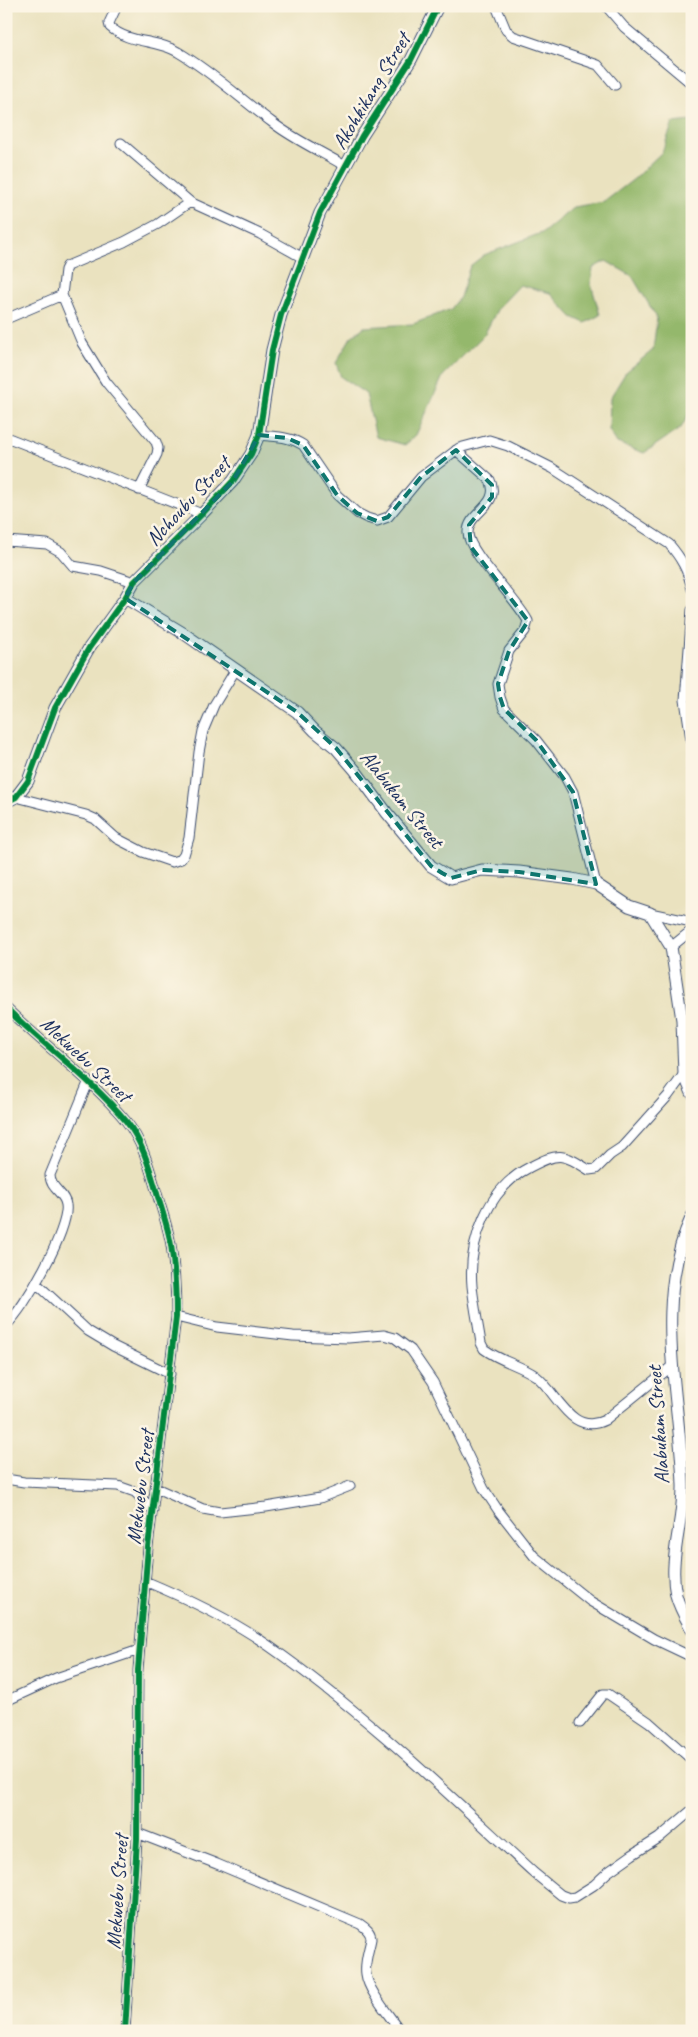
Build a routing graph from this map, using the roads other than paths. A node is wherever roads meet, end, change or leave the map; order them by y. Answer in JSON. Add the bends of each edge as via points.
{"nodes":[{"id":1,"x":117,"y":6,"type":"edge"},
{"id":2,"x":438,"y":6,"type":"edge"},
{"id":3,"x":496,"y":6,"type":"edge"},
{"id":4,"x":606,"y":6,"type":"edge"},
{"id":5,"x":692,"y":84,"type":"edge"},
{"id":6,"x":616,"y":85,"type":"dead end"},
{"id":7,"x":121,"y":143,"type":"dead end"},
{"id":8,"x":345,"y":166,"type":"junction"},
{"id":9,"x":190,"y":202,"type":"junction"},
{"id":10,"x":302,"y":258,"type":"junction"},
{"id":11,"x":62,"y":295,"type":"junction"},
{"id":12,"x":6,"y":319,"type":"edge"},
{"id":13,"x":259,"y":435,"type":"junction"},
{"id":14,"x":6,"y":436,"type":"edge"},
{"id":15,"x":456,"y":450,"type":"junction"},
{"id":16,"x":139,"y":490,"type":"junction"},
{"id":17,"x":202,"y":514,"type":"junction"},
{"id":18,"x":6,"y":541,"type":"edge"},
{"id":19,"x":690,"y":570,"type":"edge"},
{"id":20,"x":134,"y":582,"type":"junction"},
{"id":21,"x":692,"y":589,"type":"edge"},
{"id":22,"x":125,"y":598,"type":"junction"},
{"id":23,"x":692,"y":610,"type":"edge"},
{"id":24,"x":236,"y":669,"type":"junction"},
{"id":25,"x":692,"y":746,"type":"edge"},
{"id":26,"x":11,"y":799,"type":"edge"},
{"id":27,"x":596,"y":884,"type":"junction"},
{"id":28,"x":650,"y":913,"type":"junction"},
{"id":29,"x":692,"y":922,"type":"edge"},
{"id":30,"x":692,"y":930,"type":"edge"},
{"id":31,"x":671,"y":946,"type":"junction"},
{"id":32,"x":6,"y":1008,"type":"edge"},
{"id":33,"x":684,"y":1074,"type":"junction"},
{"id":34,"x":88,"y":1083,"type":"junction"},
{"id":35,"x":692,"y":1094,"type":"edge"},
{"id":36,"x":692,"y":1216,"type":"edge"},
{"id":37,"x":36,"y":1283,"type":"junction"},
{"id":38,"x":176,"y":1317,"type":"junction"},
{"id":39,"x":6,"y":1325,"type":"edge"},
{"id":40,"x":672,"y":1366,"type":"junction"},
{"id":41,"x":170,"y":1374,"type":"junction"},
{"id":42,"x":681,"y":1451,"type":"junction"},
{"id":43,"x":692,"y":1458,"type":"edge"},
{"id":44,"x":6,"y":1479,"type":"edge"},
{"id":45,"x":350,"y":1486,"type":"dead end"},
{"id":46,"x":156,"y":1488,"type":"junction"},
{"id":47,"x":153,"y":1510,"type":"junction"},
{"id":48,"x":145,"y":1580,"type":"junction"},
{"id":49,"x":692,"y":1630,"type":"edge"},
{"id":50,"x":139,"y":1650,"type":"junction"},
{"id":51,"x":692,"y":1657,"type":"edge"},
{"id":52,"x":6,"y":1701,"type":"edge"},
{"id":53,"x":580,"y":1722,"type":"dead end"},
{"id":54,"x":692,"y":1760,"type":"edge"},
{"id":55,"x":692,"y":1810,"type":"edge"},
{"id":56,"x":137,"y":1833,"type":"junction"},
{"id":57,"x":124,"y":2031,"type":"edge"},
{"id":58,"x":400,"y":2031,"type":"edge"}],
"edges":[{"from":1,"to":8,"type":"street","via":[[109,23],[114,31],[177,52],[203,68],[275,125]]},
{"from":2,"to":8,"type":"street","name":"Akohkikang Street","via":[[411,60]]},
{"from":3,"to":6,"type":"street","via":[[506,30],[513,36],[598,65]]},
{"from":4,"to":5,"type":"street","via":[[624,26]]},
{"from":7,"to":9,"type":"street"},
{"from":8,"to":10,"type":"street","name":"Nchoubu Street","via":[[320,213]]},
{"from":9,"to":10,"type":"street","via":[[260,234]]},
{"from":9,"to":11,"type":"street","via":[[124,242],[67,266]]},
{"from":10,"to":13,"type":"street","name":"Nchoubu Street","via":[[272,350]]},
{"from":11,"to":12,"type":"street"},
{"from":11,"to":16,"type":"street","via":[[82,343],[106,382],[156,442],[157,454]]},
{"from":13,"to":15,"type":"street","via":[[287,438],[303,445],[337,495],[357,513],[377,521],[388,517],[421,477]]},
{"from":13,"to":17,"type":"street","name":"Nchoubu Street","via":[[241,470]]},
{"from":14,"to":16,"type":"street"},
{"from":15,"to":19,"type":"street","via":[[489,440],[552,468],[669,544]]},
{"from":15,"to":27,"type":"street","via":[[490,480],[492,486],[492,497],[469,525],[471,547],[528,621],[525,631],[509,651],[498,684],[500,697],[504,709],[536,740],[574,792]]},
{"from":16,"to":17,"type":"street"},
{"from":17,"to":20,"type":"street","name":"Nchoubu Street"},
{"from":18,"to":20,"type":"street","via":[[47,544],[61,552],[73,566]]},
{"from":19,"to":21,"type":"street"},
{"from":20,"to":22,"type":"street","name":"Nchoubu Street"},
{"from":22,"to":24,"type":"street","name":"Alabukam Street"},
{"from":22,"to":26,"type":"street","name":"Nchoubu Street","via":[[89,648],[56,708],[28,781]]},
{"from":23,"to":25,"type":"street","via":[[685,700]]},
{"from":24,"to":26,"type":"street","via":[[214,705],[203,731],[189,838],[184,855],[178,861],[143,852],[116,838],[86,815]]},
{"from":24,"to":27,"type":"street","name":"Alabukam Street","via":[[297,712],[336,748],[431,866],[442,873],[451,878],[482,870],[519,872]]},
{"from":27,"to":28,"type":"street","name":"Alabukam Street","via":[[629,906]]},
{"from":28,"to":29,"type":"street"},
{"from":28,"to":31,"type":"street"},
{"from":30,"to":31,"type":"street"},
{"from":31,"to":33,"type":"street","via":[[682,1020]]},
{"from":32,"to":34,"type":"street","name":"Mekwebu Street"},
{"from":33,"to":35,"type":"street"},
{"from":33,"to":40,"type":"street","via":[[622,1147],[596,1169],[589,1170],[567,1157],[547,1158],[522,1171],[500,1190],[479,1227],[472,1285],[484,1349],[538,1378],[565,1411],[589,1425],[605,1420]]},
{"from":34,"to":37,"type":"street","via":[[50,1175],[52,1185],[64,1198],[66,1211],[56,1246]]},
{"from":34,"to":38,"type":"street","name":"Mekwebu Street","via":[[126,1121],[148,1163],[171,1243]]},
{"from":36,"to":40,"type":"street","name":"Alabukam Street","via":[[685,1231],[672,1291]]},
{"from":37,"to":39,"type":"street"},
{"from":37,"to":41,"type":"street","via":[[88,1331]]},
{"from":38,"to":41,"type":"street","name":"Mekwebu Street"},
{"from":38,"to":51,"type":"street","via":[[217,1327],[293,1336],[348,1338],[384,1335],[395,1338],[412,1350],[434,1382],[484,1489],[534,1556],[590,1602]]},
{"from":40,"to":42,"type":"street","name":"Alabukam Street"},
{"from":41,"to":46,"type":"street","name":"Mekwebu Street"},
{"from":42,"to":43,"type":"street"},
{"from":42,"to":49,"type":"street","name":"Alabukam Street","via":[[683,1488],[674,1575],[676,1596]]},
{"from":44,"to":47,"type":"street","via":[[118,1486],[135,1492]]},
{"from":45,"to":46,"type":"street","via":[[320,1498],[220,1512],[203,1509]]},
{"from":46,"to":47,"type":"street","name":"Mekwebu Street"},
{"from":47,"to":48,"type":"street","name":"Mekwebu Street"},
{"from":48,"to":50,"type":"street","name":"Mekwebu Street"},
{"from":48,"to":55,"type":"street","via":[[191,1600],[268,1645],[381,1732],[534,1873],[565,1897],[575,1897],[594,1885]]},
{"from":50,"to":52,"type":"street","via":[[56,1678]]},
{"from":50,"to":56,"type":"street","name":"Mekwebu Street"},
{"from":53,"to":54,"type":"street","via":[[603,1694],[608,1694],[649,1722]]},
{"from":56,"to":57,"type":"street","name":"Mekwebu Street"},
{"from":56,"to":58,"type":"street","via":[[367,1929],[371,1939],[366,1976]]}]}
